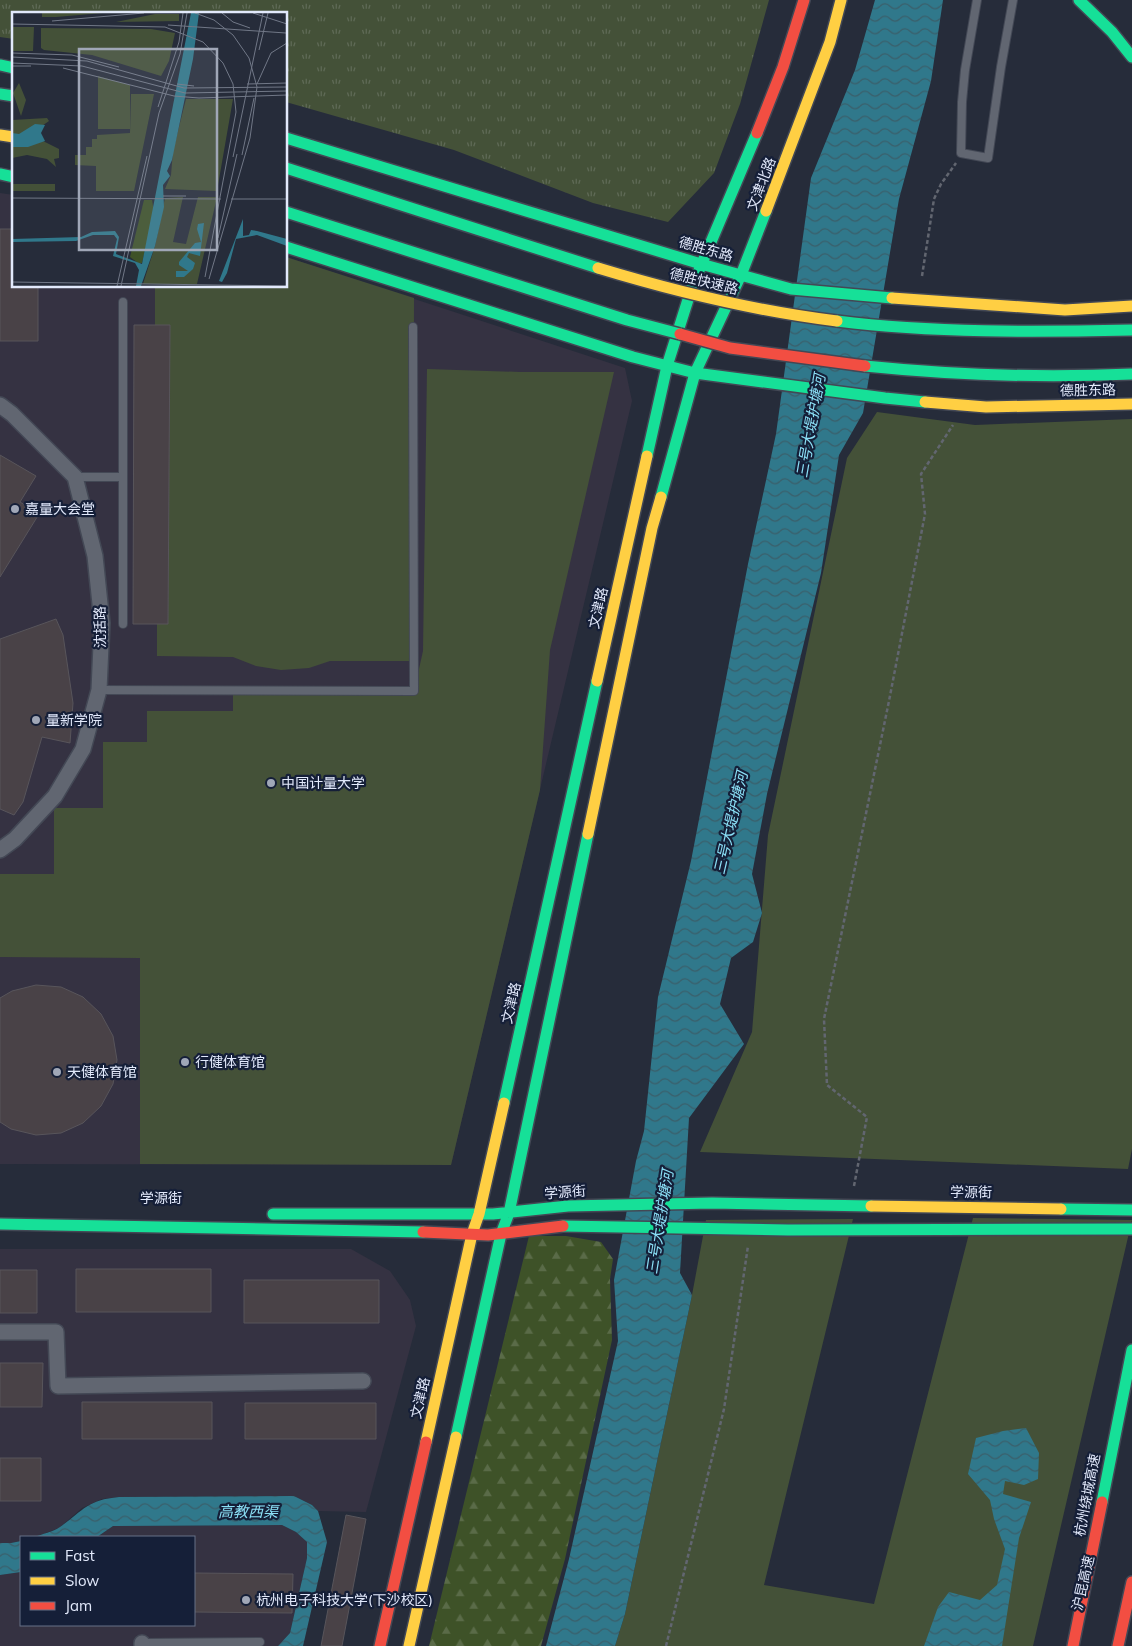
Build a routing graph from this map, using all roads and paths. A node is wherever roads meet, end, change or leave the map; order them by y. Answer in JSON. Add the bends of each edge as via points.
{"nodes":[{"id":1,"x":804,"y":0,"type":"edge"},
{"id":2,"x":841,"y":0,"type":"edge"},
{"id":3,"x":977,"y":0,"type":"edge"},
{"id":4,"x":1014,"y":0,"type":"edge"},
{"id":5,"x":1079,"y":0,"type":"edge"},
{"id":6,"x":1132,"y":56,"type":"edge"},
{"id":7,"x":288,"y":139,"type":"edge"},
{"id":8,"x":961,"y":153,"type":"junction"},
{"id":9,"x":288,"y":169,"type":"edge"},
{"id":10,"x":288,"y":213,"type":"edge"},
{"id":11,"x":288,"y":248,"type":"edge"},
{"id":12,"x":701,"y":264,"type":"junction"},
{"id":13,"x":741,"y":275,"type":"junction"},
{"id":14,"x":922,"y":276,"type":"dead end"},
{"id":15,"x":123,"y":302,"type":"dead end"},
{"id":16,"x":1132,"y":306,"type":"edge"},
{"id":17,"x":413,"y":327,"type":"dead end"},
{"id":18,"x":1132,"y":330,"type":"edge"},
{"id":19,"x":668,"y":366,"type":"junction"},
{"id":20,"x":695,"y":373,"type":"junction"},
{"id":21,"x":1132,"y":374,"type":"edge"},
{"id":22,"x":1132,"y":404,"type":"edge"},
{"id":23,"x":0,"y":405,"type":"edge"},
{"id":24,"x":965,"y":405,"type":"junction"},
{"id":25,"x":75,"y":477,"type":"junction"},
{"id":26,"x":122,"y":477,"type":"junction"},
{"id":27,"x":123,"y":624,"type":"dead end"},
{"id":28,"x":99,"y":690,"type":"junction"},
{"id":29,"x":0,"y":850,"type":"edge"},
{"id":30,"x":850,"y":1205,"type":"junction"},
{"id":31,"x":1132,"y":1210,"type":"edge"},
{"id":32,"x":509,"y":1213,"type":"junction"},
{"id":33,"x":262,"y":1214,"type":"dead end"},
{"id":34,"x":479,"y":1214,"type":"junction"},
{"id":35,"x":0,"y":1224,"type":"edge"},
{"id":36,"x":749,"y":1229,"type":"junction"},
{"id":37,"x":1132,"y":1229,"type":"edge"},
{"id":38,"x":472,"y":1234,"type":"junction"},
{"id":39,"x":501,"y":1234,"type":"junction"},
{"id":40,"x":0,"y":1332,"type":"edge"},
{"id":41,"x":1132,"y":1350,"type":"edge"},
{"id":42,"x":362,"y":1381,"type":"dead end"},
{"id":43,"x":1132,"y":1582,"type":"edge"},
{"id":44,"x":1094,"y":1599,"type":"dead end"},
{"id":45,"x":260,"y":1642,"type":"dead end"},
{"id":46,"x":142,"y":1645,"type":"edge"},
{"id":47,"x":380,"y":1646,"type":"edge"},
{"id":48,"x":409,"y":1646,"type":"edge"},
{"id":49,"x":666,"y":1646,"type":"edge"},
{"id":50,"x":1073,"y":1646,"type":"edge"},
{"id":51,"x":1083,"y":1646,"type":"edge"},
{"id":52,"x":1118,"y":1646,"type":"edge"}],
"edges":[{"from":1,"to":12,"type":"main road","name":"文津北路","via":[[761,126]]},
{"from":2,"to":13,"type":"main road","name":"文津北路","via":[[827,51]]},
{"from":3,"to":8,"type":"lane","via":[[962,94]]},
{"from":4,"to":8,"type":"lane","via":[[988,158]]},
{"from":5,"to":6,"type":"main road"},
{"from":7,"to":12,"type":"main road","name":"德胜东路"},
{"from":8,"to":14,"type":"path","via":[[934,199]]},
{"from":9,"to":18,"type":"main road","name":"德胜快速路","bridge":true,"via":[[637,280],[749,307],[809,318],[918,328],[1038,332]]},
{"from":10,"to":21,"type":"main road","bridge":true,"via":[[627,320],[730,348],[867,366],[968,374]]},
{"from":11,"to":19,"type":"main road","name":"德胜东路"},
{"from":12,"to":13,"type":"main road","name":"德胜东路"},
{"from":12,"to":19,"type":"main road","name":"文津北路"},
{"from":13,"to":16,"type":"main road","name":"德胜东路","via":[[791,288],[911,300],[1064,310]]},
{"from":13,"to":20,"type":"main road","name":"文津北路"},
{"from":15,"to":26,"type":"lane"},
{"from":17,"to":28,"type":"lane","via":[[414,691]]},
{"from":19,"to":20,"type":"main road","name":"德胜东路"},
{"from":19,"to":34,"type":"main road","name":"文津路"},
{"from":20,"to":24,"type":"main road","name":"德胜东路"},
{"from":20,"to":32,"type":"main road","via":[[652,528]]},
{"from":22,"to":24,"type":"main road","name":"德胜东路"},
{"from":23,"to":25,"type":"street"},
{"from":24,"to":30,"type":"path","via":[[921,474],[925,514],[824,1019],[827,1085],[867,1117]]},
{"from":25,"to":26,"type":"lane"},
{"from":25,"to":28,"type":"street","name":"沈括路","via":[[95,556],[102,623]]},
{"from":26,"to":27,"type":"lane"},
{"from":28,"to":29,"type":"street","name":"沈括路","via":[[83,749],[55,796],[15,840]]},
{"from":30,"to":31,"type":"main road","name":"学源街"},
{"from":30,"to":32,"type":"main road","name":"学源街","via":[[568,1206]]},
{"from":32,"to":34,"type":"main road","name":"学源街"},
{"from":32,"to":39,"type":"main road"},
{"from":33,"to":34,"type":"main road","name":"学源街"},
{"from":34,"to":38,"type":"main road","name":"文津路"},
{"from":35,"to":38,"type":"main road","name":"学源街"},
{"from":36,"to":37,"type":"main road","name":"学源街"},
{"from":36,"to":39,"type":"main road","name":"学源街","via":[[569,1226]]},
{"from":36,"to":49,"type":"path","via":[[724,1409]]},
{"from":38,"to":39,"type":"main road","name":"学源街"},
{"from":38,"to":47,"type":"main road","name":"文津路"},
{"from":39,"to":48,"type":"main road"},
{"from":40,"to":42,"type":"street","via":[[56,1332],[58,1386]]},
{"from":41,"to":50,"type":"main road","name":"杭州绕城高速"},
{"from":43,"to":52,"type":"main road"},
{"from":44,"to":51,"type":"main road","name":"沪昆高速"},
{"from":45,"to":46,"type":"lane"}]}
